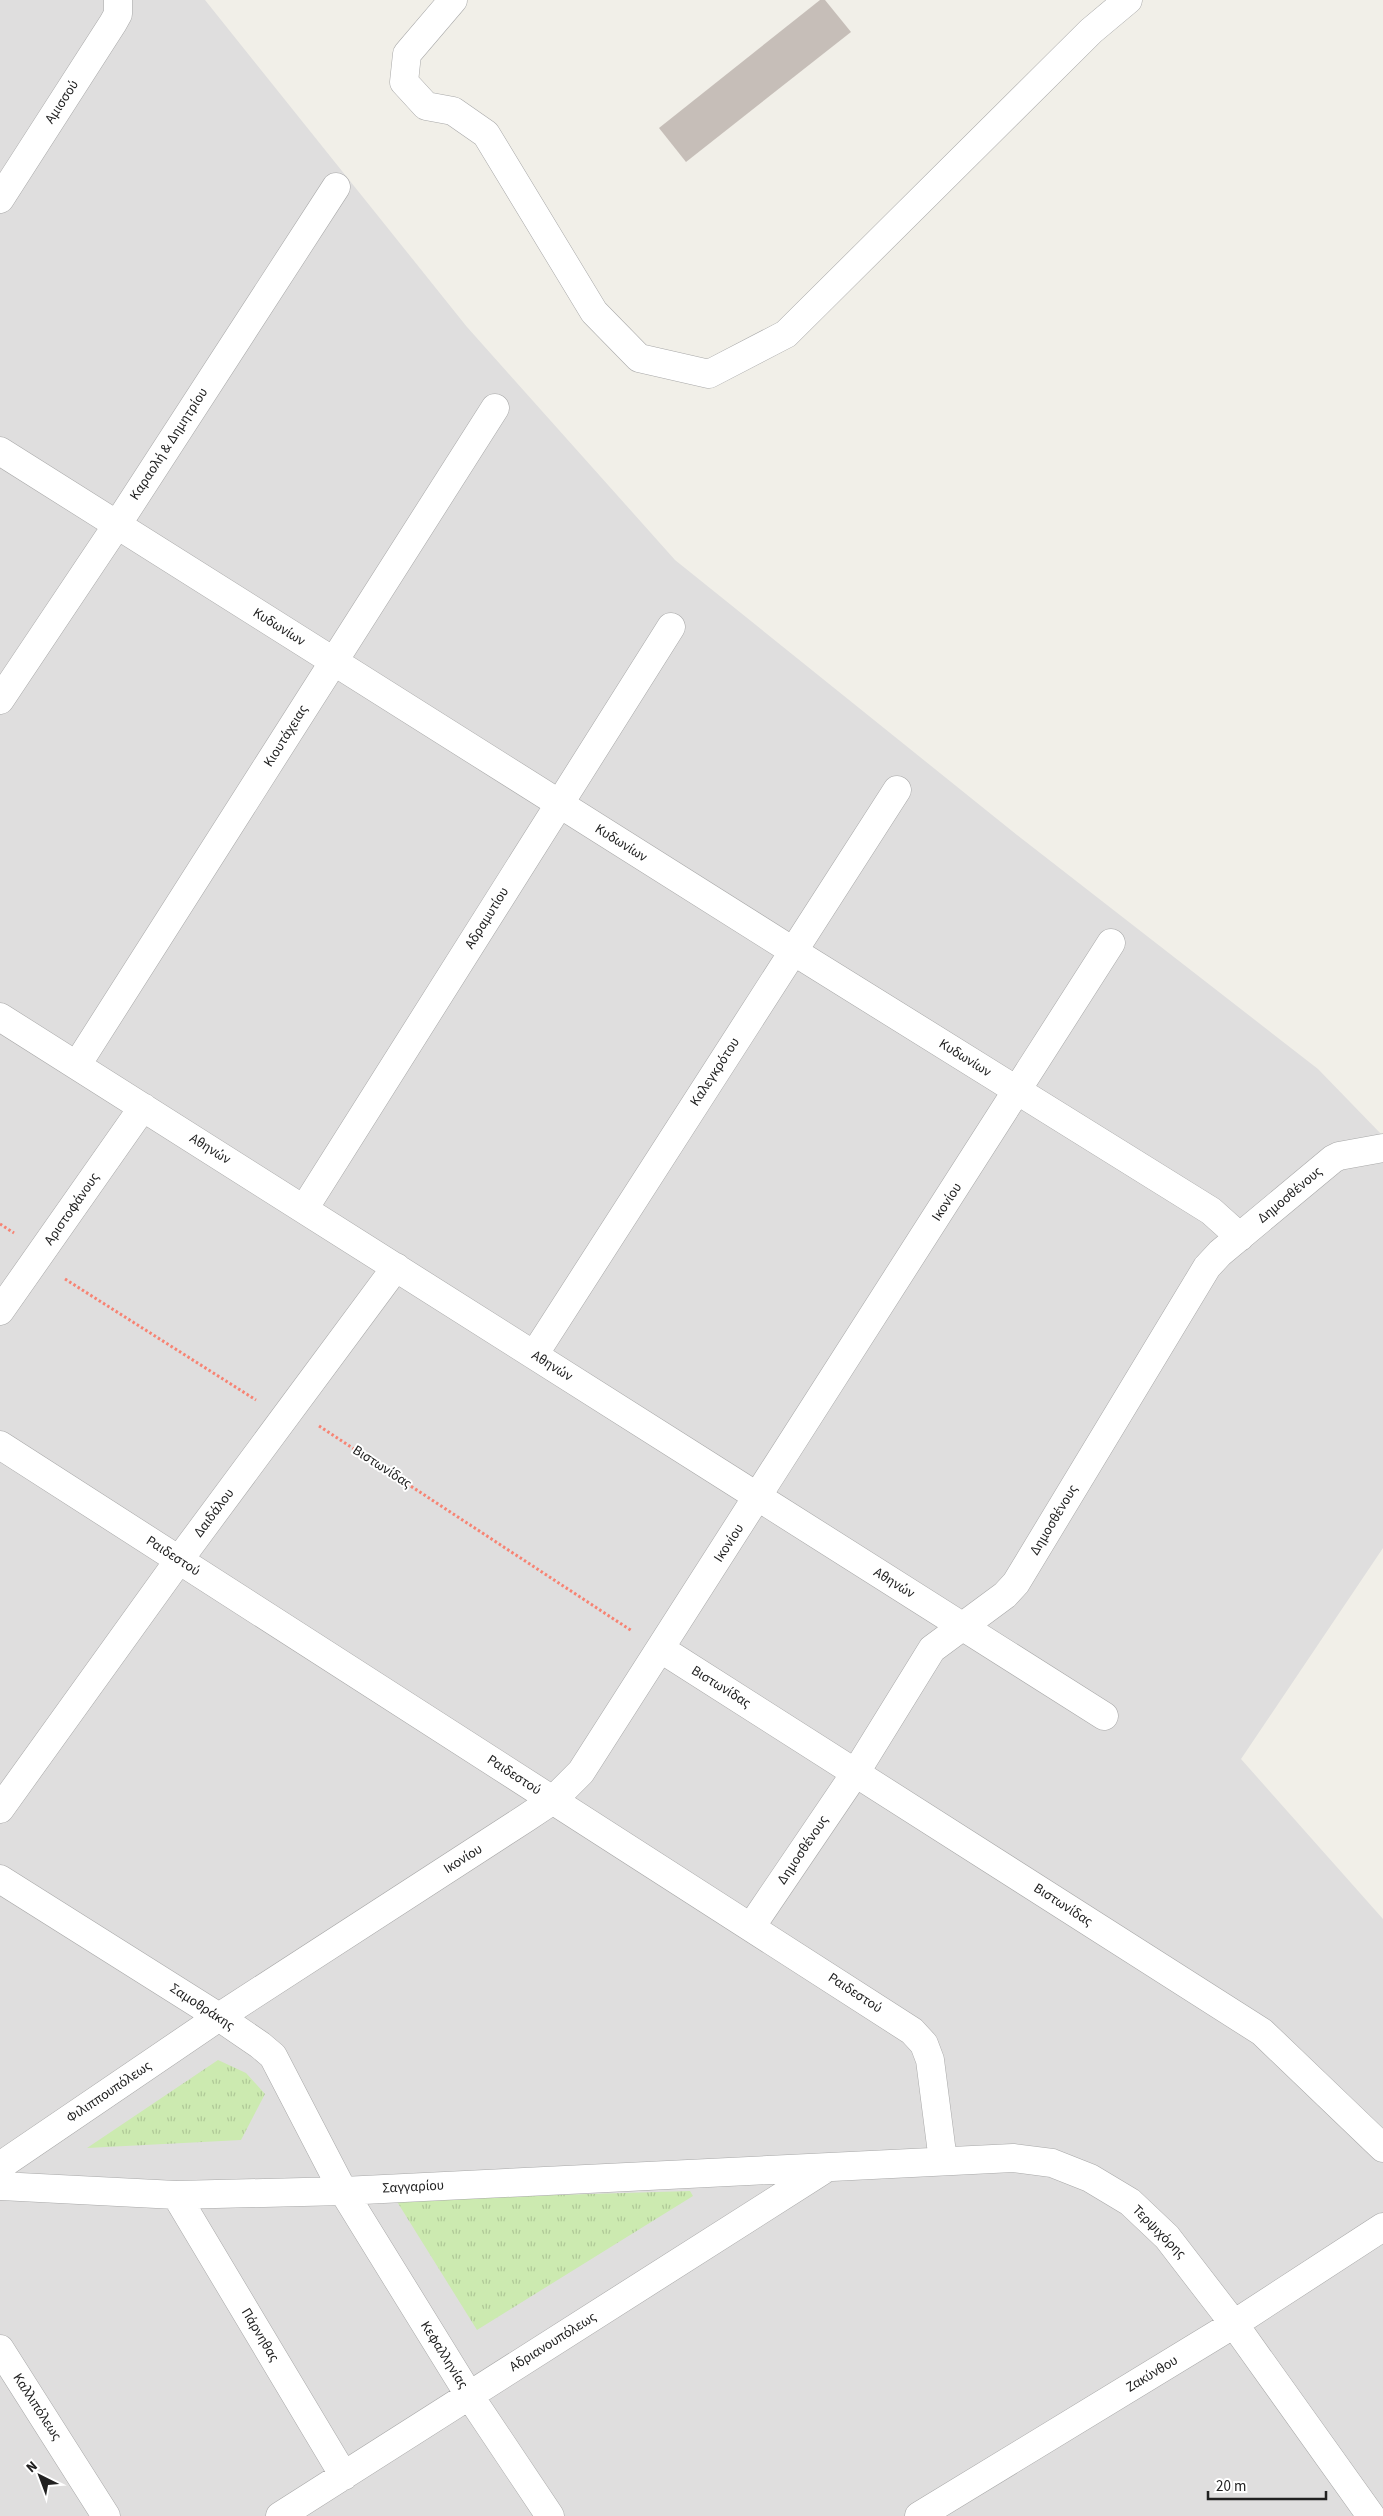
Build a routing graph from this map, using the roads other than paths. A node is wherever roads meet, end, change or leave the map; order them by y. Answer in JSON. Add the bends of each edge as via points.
{"nodes":[{"id":1,"x":453,"y":0,"type":"edge"},
{"id":2,"x":1128,"y":0,"type":"edge"},
{"id":3,"x":119,"y":2,"type":"edge"},
{"id":4,"x":336,"y":187,"type":"dead end"},
{"id":5,"x":0,"y":198,"type":"edge"},
{"id":6,"x":495,"y":408,"type":"dead end"},
{"id":7,"x":0,"y":451,"type":"edge"},
{"id":8,"x":117,"y":525,"type":"junction"},
{"id":9,"x":670,"y":627,"type":"dead end"},
{"id":10,"x":333,"y":661,"type":"junction"},
{"id":11,"x":0,"y":700,"type":"edge"},
{"id":12,"x":897,"y":790,"type":"dead end"},
{"id":13,"x":559,"y":804,"type":"junction"},
{"id":14,"x":1111,"y":943,"type":"dead end"},
{"id":15,"x":793,"y":951,"type":"junction"},
{"id":16,"x":0,"y":1017,"type":"edge"},
{"id":17,"x":77,"y":1066,"type":"junction"},
{"id":18,"x":1018,"y":1091,"type":"junction"},
{"id":19,"x":143,"y":1107,"type":"junction"},
{"id":20,"x":1383,"y":1148,"type":"edge"},
{"id":21,"x":304,"y":1209,"type":"junction"},
{"id":22,"x":1240,"y":1237,"type":"junction"},
{"id":23,"x":396,"y":1267,"type":"junction"},
{"id":24,"x":0,"y":1311,"type":"edge"},
{"id":25,"x":534,"y":1355,"type":"junction"},
{"id":26,"x":0,"y":1445,"type":"edge"},
{"id":27,"x":758,"y":1497,"type":"junction"},
{"id":28,"x":178,"y":1560,"type":"junction"},
{"id":29,"x":962,"y":1625,"type":"junction"},
{"id":30,"x":661,"y":1649,"type":"junction"},
{"id":31,"x":1104,"y":1716,"type":"dead end"},
{"id":32,"x":856,"y":1772,"type":"junction"},
{"id":33,"x":553,"y":1800,"type":"junction"},
{"id":34,"x":0,"y":1808,"type":"edge"},
{"id":35,"x":0,"y":1879,"type":"edge"},
{"id":36,"x":751,"y":1927,"type":"junction"},
{"id":37,"x":219,"y":2018,"type":"junction"},
{"id":38,"x":1383,"y":2148,"type":"edge"},
{"id":39,"x":943,"y":2161,"type":"junction"},
{"id":40,"x":0,"y":2166,"type":"edge"},
{"id":41,"x":826,"y":2168,"type":"junction"},
{"id":42,"x":0,"y":2186,"type":"edge"},
{"id":43,"x":343,"y":2191,"type":"junction"},
{"id":44,"x":176,"y":2195,"type":"junction"},
{"id":45,"x":1383,"y":2227,"type":"edge"},
{"id":46,"x":1234,"y":2324,"type":"junction"},
{"id":47,"x":0,"y":2349,"type":"edge"},
{"id":48,"x":469,"y":2395,"type":"junction"},
{"id":49,"x":344,"y":2476,"type":"junction"},
{"id":50,"x":106,"y":2516,"type":"edge"},
{"id":51,"x":280,"y":2516,"type":"edge"},
{"id":52,"x":550,"y":2516,"type":"edge"},
{"id":53,"x":919,"y":2516,"type":"edge"},
{"id":54,"x":1371,"y":2516,"type":"edge"}],
"edges":[{"from":1,"to":2,"type":"street","via":[[407,54],[404,82],[426,106],[453,110],[486,134],[594,312],[639,358],[710,374],[786,334],[1092,31]]},
{"from":3,"to":5,"type":"street","name":"Αμισσού","via":[[113,23]]},
{"from":4,"to":8,"type":"street","name":"Καραολή & Δημητρίου"},
{"from":6,"to":10,"type":"street","name":"Κιουτάχειας"},
{"from":7,"to":8,"type":"street","name":"Κυδωνίων"},
{"from":8,"to":10,"type":"street","name":"Κυδωνίων"},
{"from":8,"to":11,"type":"street","name":"Καραολή & Δημητρίου"},
{"from":9,"to":13,"type":"street","name":"Αδραμυτίου"},
{"from":10,"to":13,"type":"street","name":"Κυδωνίων"},
{"from":10,"to":17,"type":"street","name":"Κιουτάχειας"},
{"from":12,"to":15,"type":"street","name":"Καλεγκρότου"},
{"from":13,"to":15,"type":"street","name":"Κυδωνίων"},
{"from":13,"to":21,"type":"street","name":"Αδραμυτίου"},
{"from":14,"to":18,"type":"street","name":"Ικονίου"},
{"from":15,"to":18,"type":"street","name":"Κυδωνίων"},
{"from":15,"to":25,"type":"street","name":"Καλεγκρότου"},
{"from":16,"to":17,"type":"street","name":"Αθηνών"},
{"from":17,"to":19,"type":"street","name":"Αθηνών"},
{"from":18,"to":22,"type":"street","name":"Κυδωνίων","via":[[1211,1211]]},
{"from":18,"to":27,"type":"street","name":"Ικονίου"},
{"from":19,"to":21,"type":"street","name":"Αθηνών"},
{"from":19,"to":24,"type":"street","name":"Αριστοφάνους"},
{"from":20,"to":22,"type":"street","name":"Δημοσθένους","via":[[1333,1159]]},
{"from":21,"to":23,"type":"street","name":"Αθηνών"},
{"from":22,"to":29,"type":"street","name":"Δημοσθένους","via":[[1199,1278],[1016,1583],[1005,1595]]},
{"from":23,"to":25,"type":"street","name":"Αθηνών"},
{"from":23,"to":28,"type":"street","name":"Δαιδάλου"},
{"from":25,"to":27,"type":"street","name":"Αθηνών"},
{"from":26,"to":28,"type":"street","name":"Ραιδεστού"},
{"from":27,"to":29,"type":"street","name":"Αθηνών"},
{"from":27,"to":30,"type":"street","name":"Ικονίου"},
{"from":28,"to":33,"type":"street","name":"Ραιδεστού"},
{"from":28,"to":34,"type":"street","name":"Δαιδάλου"},
{"from":29,"to":31,"type":"street","name":"Αθηνών"},
{"from":29,"to":32,"type":"street","name":"Δημοσθένους","via":[[932,1650]]},
{"from":30,"to":32,"type":"street","name":"Βιστωνίδας"},
{"from":30,"to":33,"type":"street","name":"Ικονίου","via":[[581,1772]]},
{"from":32,"to":36,"type":"street","name":"Δημοσθένους"},
{"from":32,"to":38,"type":"street","name":"Βιστωνίδας","via":[[1262,2032]]},
{"from":33,"to":36,"type":"street","name":"Ραιδεστού"},
{"from":33,"to":37,"type":"street","name":"Ικονίου"},
{"from":35,"to":37,"type":"street","name":"Σαμοθράκης"},
{"from":36,"to":39,"type":"street","name":"Ραιδεστού","via":[[919,2038],[930,2060]]},
{"from":37,"to":40,"type":"street","name":"Φιλιππουπόλεως"},
{"from":37,"to":43,"type":"street","name":"Σαμοθράκης","via":[[260,2044],[279,2065]]},
{"from":39,"to":41,"type":"street","name":"Τερψιχόρης"},
{"from":39,"to":46,"type":"street","name":"Τερψιχόρης","via":[[1013,2158],[1052,2163],[1090,2178],[1130,2202],[1167,2237]]},
{"from":41,"to":43,"type":"street","name":"Σαγγαρίου"},
{"from":41,"to":48,"type":"street","name":"Αδριανουπόλεως"},
{"from":42,"to":44,"type":"street","name":"Σαγγαρίου"},
{"from":43,"to":44,"type":"street","name":"Σαγγαρίου"},
{"from":43,"to":48,"type":"street","name":"Κεφαλληνίας"},
{"from":44,"to":49,"type":"street","name":"Πάρνηθας"},
{"from":45,"to":46,"type":"street","name":"Ζακύνθου"},
{"from":46,"to":53,"type":"street","name":"Ζακύνθου"},
{"from":46,"to":54,"type":"street","name":"Τερψιχόρης"},
{"from":47,"to":50,"type":"street","name":"Καλλιπόλεως"},
{"from":48,"to":49,"type":"street","name":"Αδριανουπόλεως"},
{"from":48,"to":52,"type":"street","name":"Κεφαλληνίας"},
{"from":49,"to":51,"type":"street","name":"Αδριανουπόλεως"}]}
